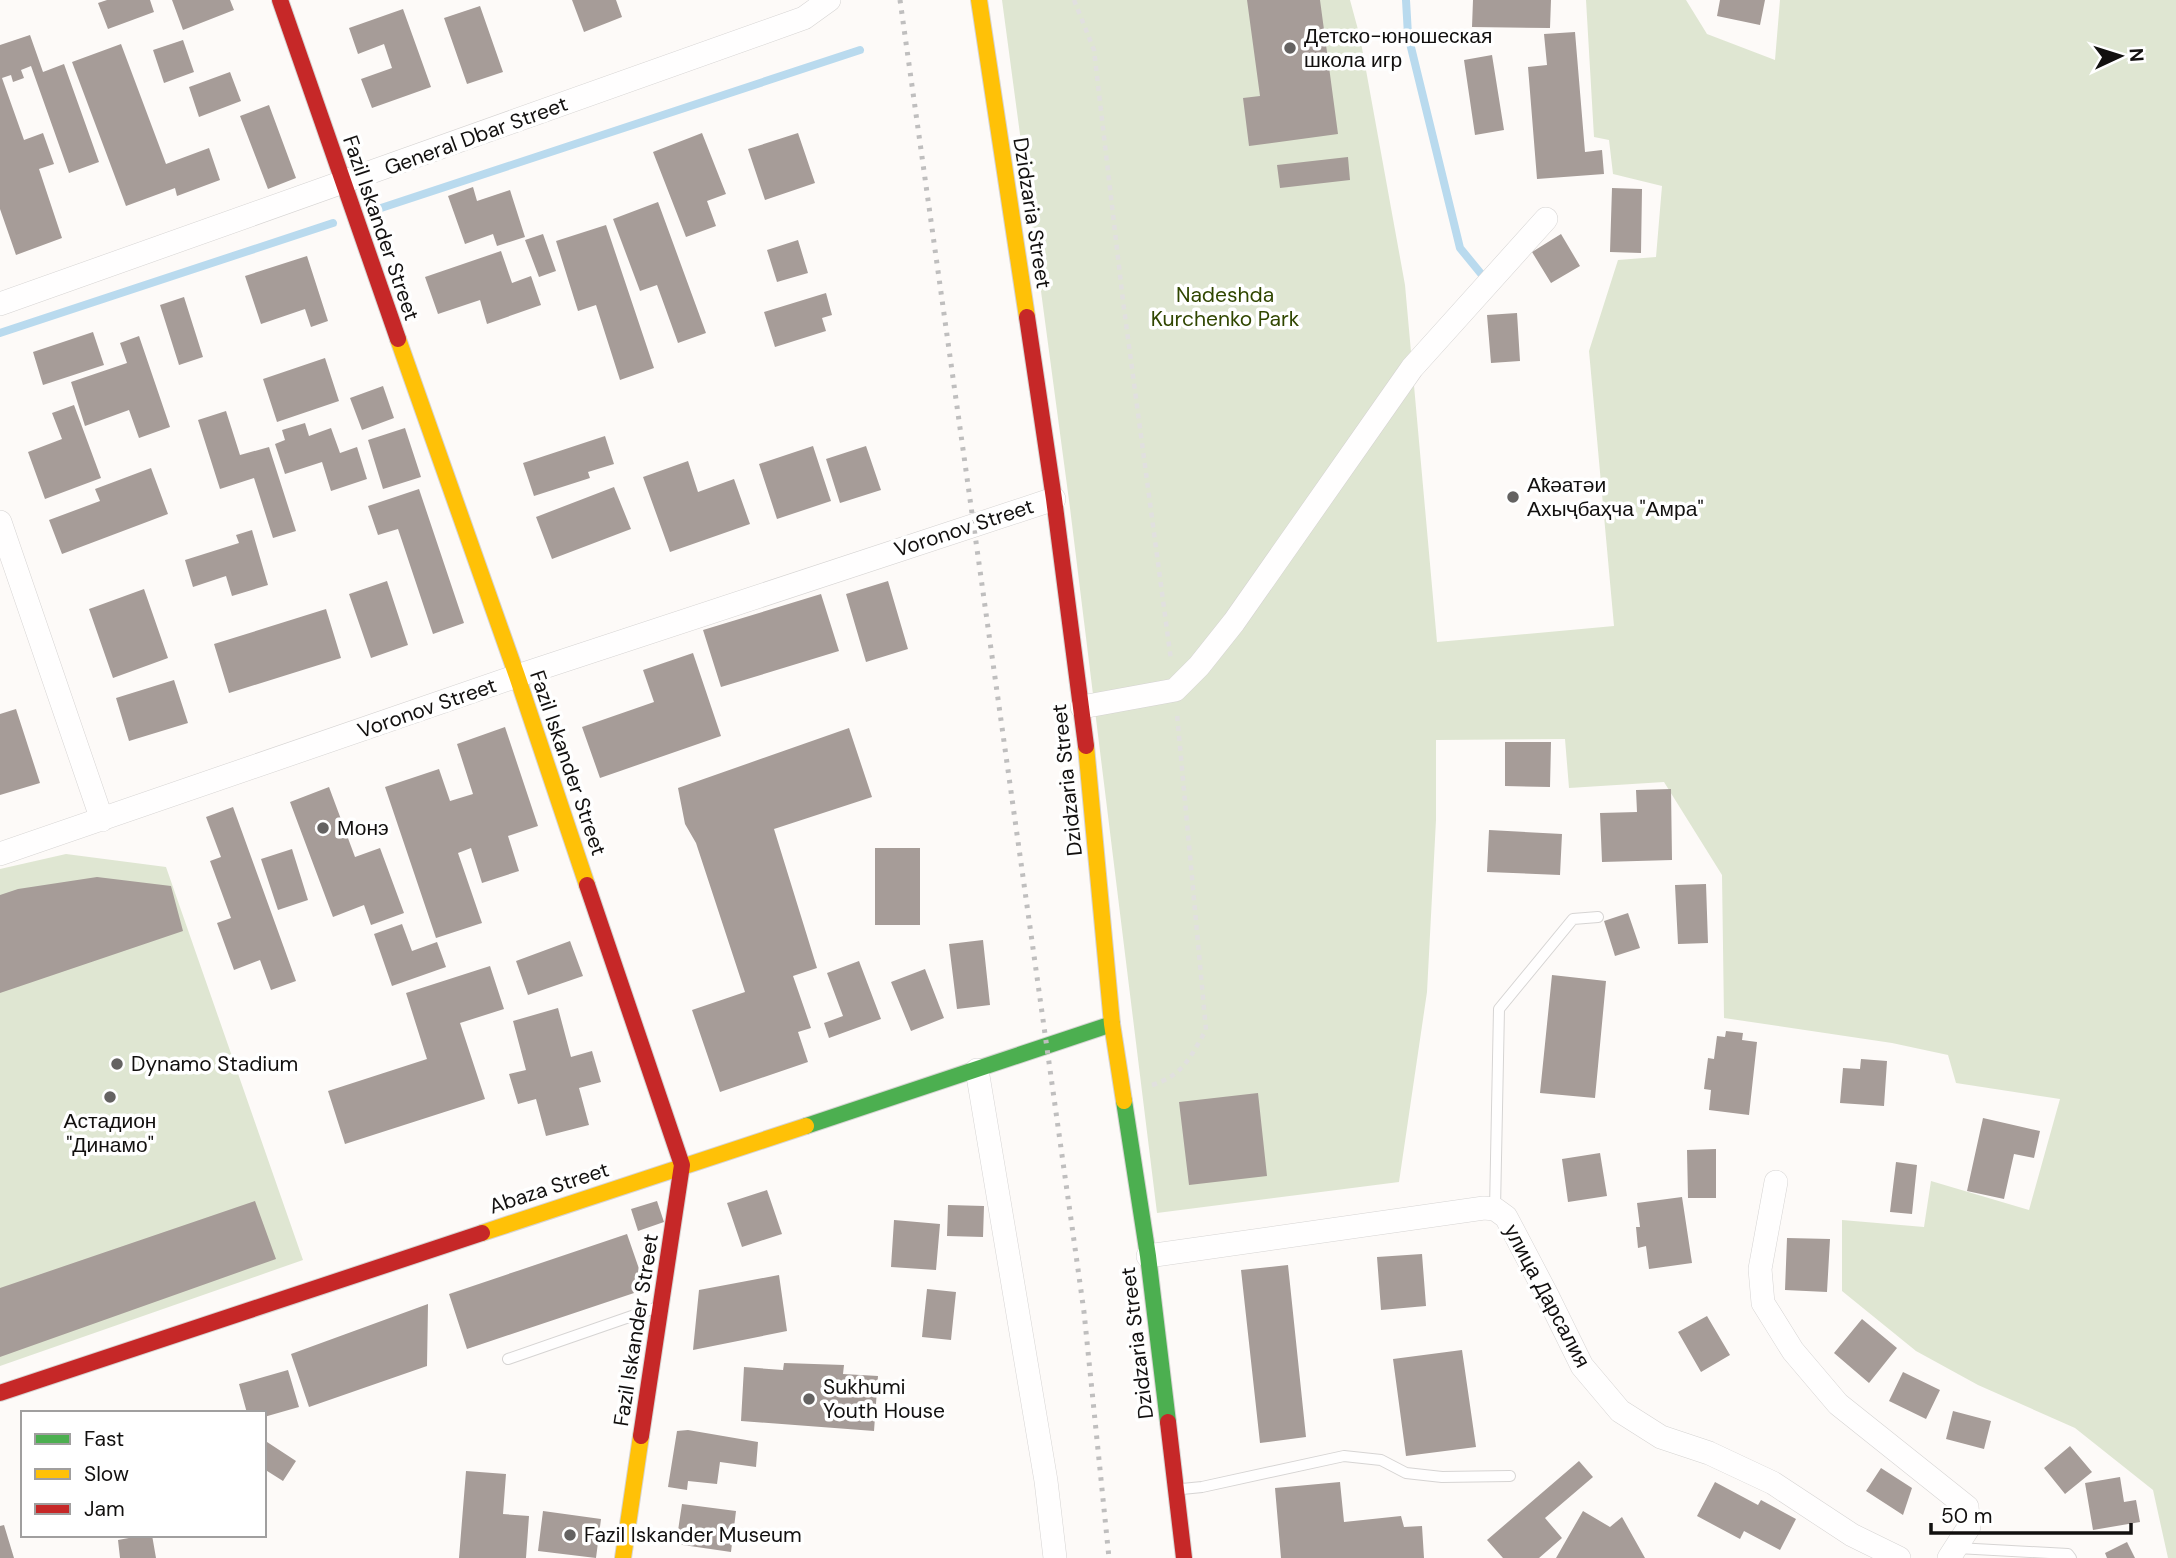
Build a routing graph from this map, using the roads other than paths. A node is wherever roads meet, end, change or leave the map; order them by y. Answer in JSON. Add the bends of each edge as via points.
{"nodes":[{"id":1,"x":280,"y":0,"type":"edge"},
{"id":2,"x":829,"y":0,"type":"edge"},
{"id":3,"x":979,"y":0,"type":"edge"},
{"id":4,"x":342,"y":184,"type":"junction"},
{"id":5,"x":1546,"y":219,"type":"dead end"},
{"id":6,"x":0,"y":304,"type":"edge"},
{"id":7,"x":1054,"y":499,"type":"junction"},
{"id":8,"x":0,"y":522,"type":"edge"},
{"id":9,"x":517,"y":676,"type":"junction"},
{"id":10,"x":1082,"y":707,"type":"junction"},
{"id":11,"x":102,"y":820,"type":"junction"},
{"id":12,"x":0,"y":854,"type":"edge"},
{"id":13,"x":1598,"y":917,"type":"dead end"},
{"id":14,"x":1112,"y":1024,"type":"junction"},
{"id":15,"x":977,"y":1070,"type":"junction"},
{"id":16,"x":682,"y":1166,"type":"junction"},
{"id":17,"x":1776,"y":1182,"type":"dead end"},
{"id":18,"x":1495,"y":1209,"type":"junction"},
{"id":19,"x":1148,"y":1256,"type":"junction"},
{"id":20,"x":661,"y":1306,"type":"junction"},
{"id":21,"x":509,"y":1359,"type":"dead end"},
{"id":22,"x":0,"y":1393,"type":"edge"},
{"id":23,"x":1510,"y":1476,"type":"dead end"},
{"id":24,"x":1176,"y":1490,"type":"junction"},
{"id":25,"x":1953,"y":1553,"type":"edge"},
{"id":26,"x":623,"y":1558,"type":"edge"},
{"id":27,"x":1055,"y":1558,"type":"edge"},
{"id":28,"x":1184,"y":1558,"type":"edge"},
{"id":29,"x":1899,"y":1558,"type":"edge"},
{"id":30,"x":2071,"y":1558,"type":"edge"}],
"edges":[{"from":1,"to":4,"type":"main road","name":"Fazil Iskander Street"},
{"from":2,"to":4,"type":"street","name":"General Dbar Street","via":[[804,18]]},
{"from":3,"to":7,"type":"main road","name":"Dzidzaria Street"},
{"from":4,"to":6,"type":"street","name":"General Dbar Street"},
{"from":4,"to":9,"type":"main road","name":"Fazil Iskander Street"},
{"from":5,"to":10,"type":"street","via":[[1412,368],[1199,666],[1175,690]]},
{"from":7,"to":9,"type":"street","name":"Voronov Street"},
{"from":7,"to":10,"type":"main road","name":"Dzidzaria Street"},
{"from":8,"to":11,"type":"street"},
{"from":9,"to":11,"type":"street","name":"Voronov Street"},
{"from":9,"to":16,"type":"main road","name":"Fazil Iskander Street"},
{"from":10,"to":14,"type":"main road","name":"Dzidzaria Street"},
{"from":11,"to":12,"type":"street","name":"Voronov Street"},
{"from":13,"to":18,"type":"lane","via":[[1573,919],[1499,1009]]},
{"from":14,"to":15,"type":"main road","name":"Abaza Street"},
{"from":14,"to":19,"type":"main road","name":"Dzidzaria Street"},
{"from":15,"to":16,"type":"main road","name":"Abaza Street"},
{"from":15,"to":27,"type":"street"},
{"from":16,"to":20,"type":"main road","name":"Fazil Iskander Street"},
{"from":16,"to":22,"type":"main road","name":"Abaza Street"},
{"from":17,"to":25,"type":"street","via":[[1760,1269],[1763,1303],[1793,1351],[1838,1404],[1967,1507],[1969,1527]]},
{"from":18,"to":19,"type":"street","name":"улица Дарсалия"},
{"from":18,"to":29,"type":"street","name":"улица Дарсалия","via":[[1506,1217],[1581,1366],[1620,1411],[1661,1437],[1773,1483],[1852,1535]]},
{"from":19,"to":24,"type":"main road","name":"Dzidzaria Street"},
{"from":20,"to":21,"type":"lane"},
{"from":20,"to":26,"type":"main road","name":"Fazil Iskander Street"},
{"from":23,"to":24,"type":"lane","via":[[1442,1478],[1406,1473],[1381,1460],[1344,1456]]},
{"from":24,"to":28,"type":"main road","name":"Dzidzaria Street"},
{"from":25,"to":30,"type":"lane","via":[[2068,1554]]}]}
